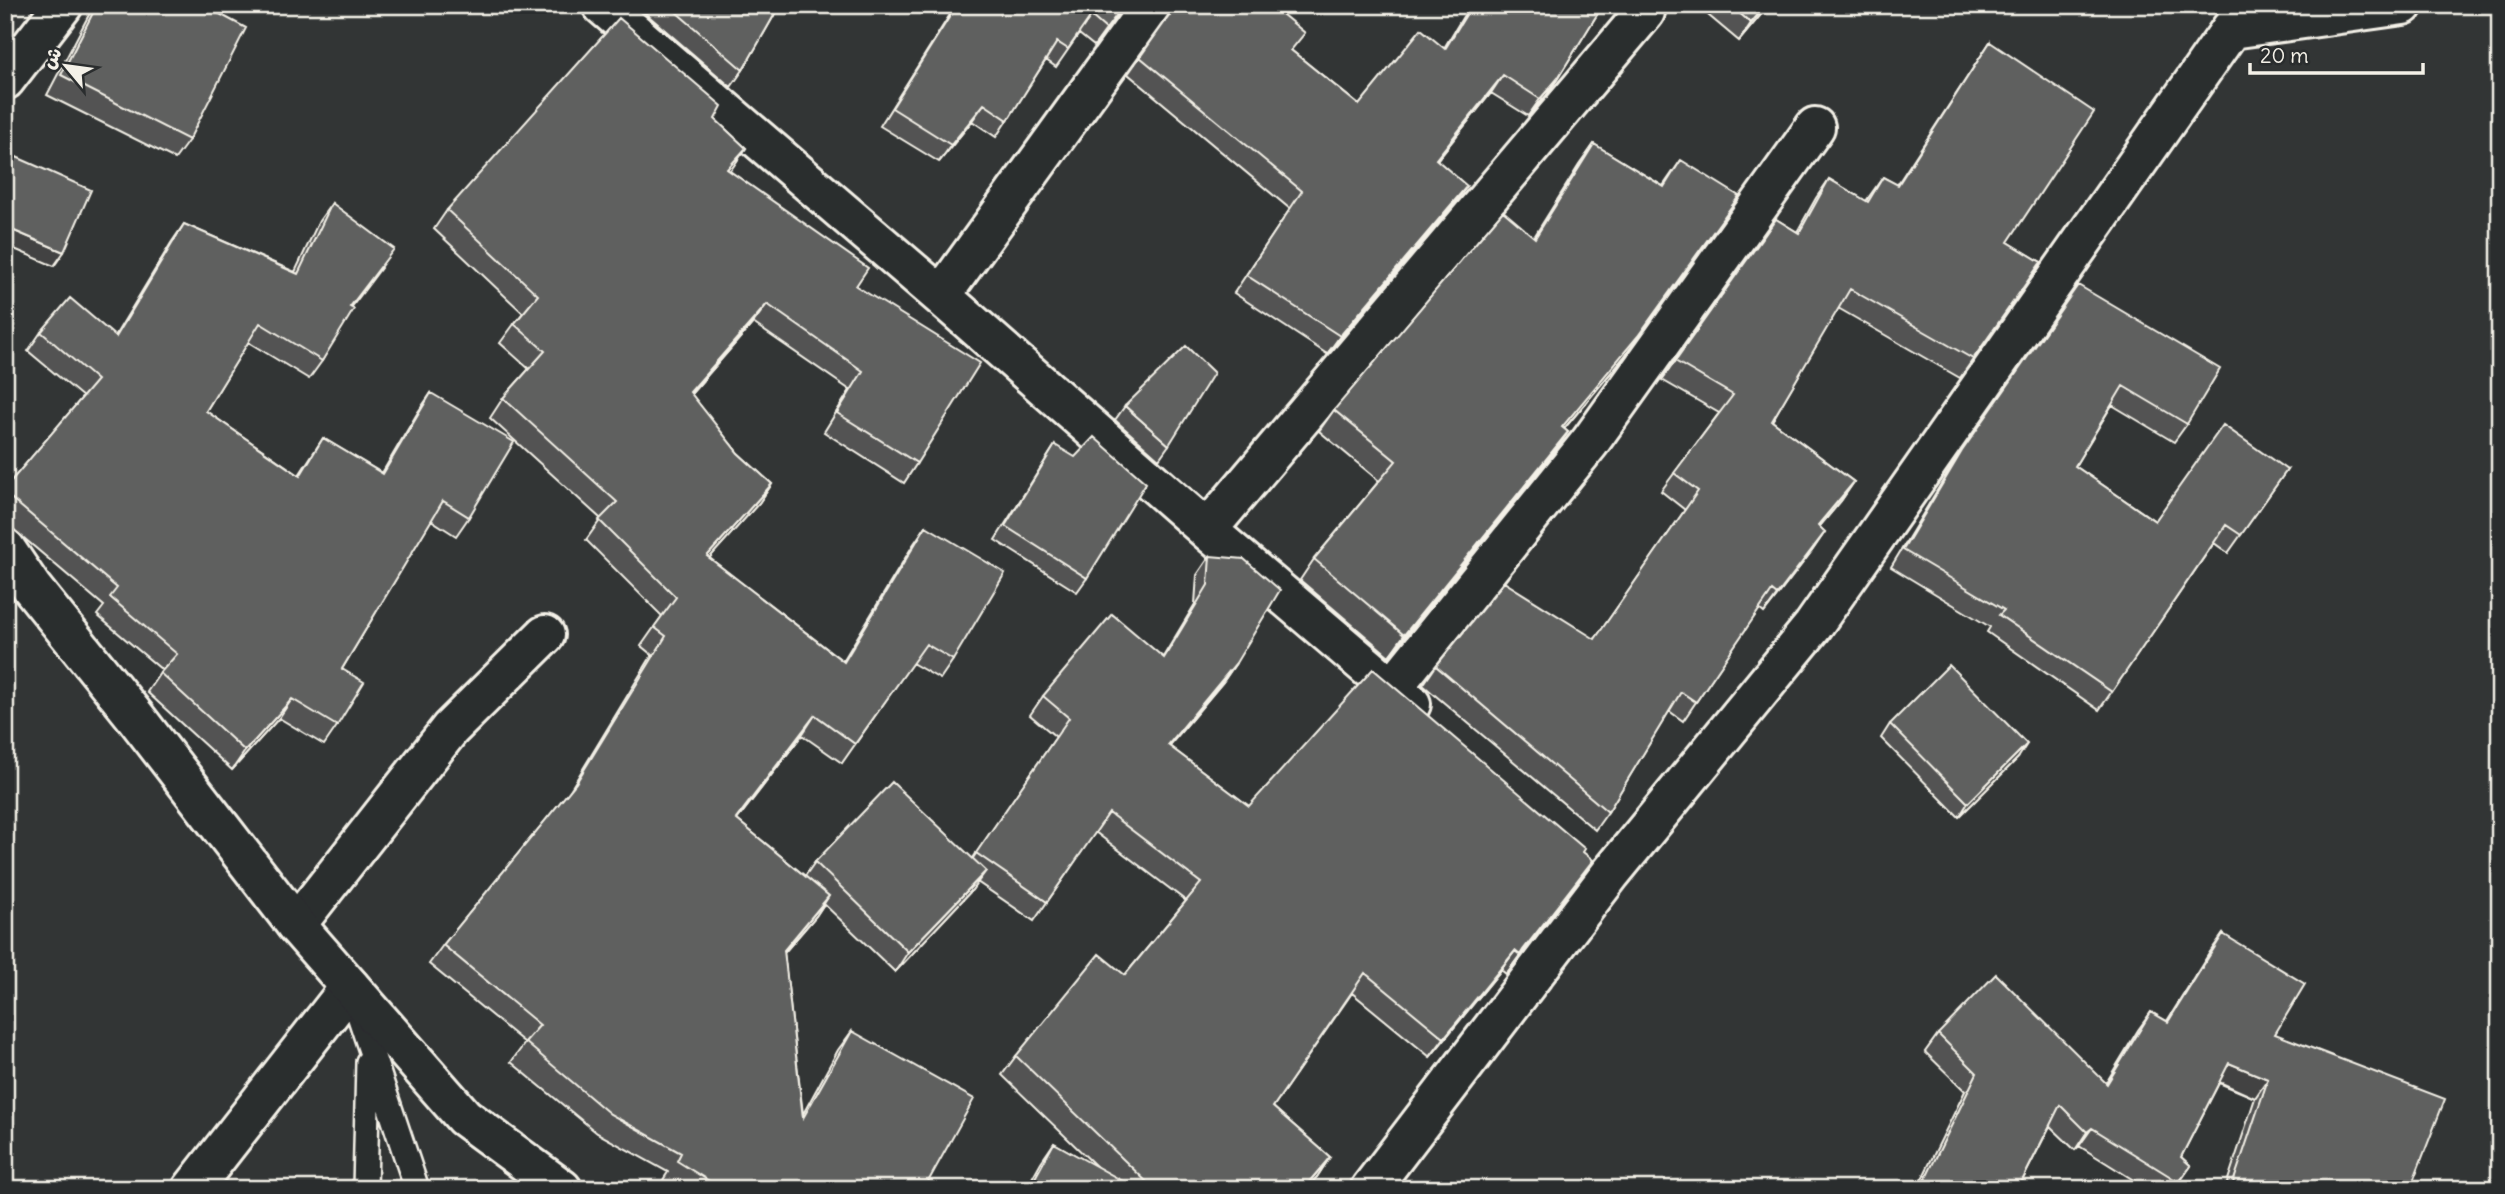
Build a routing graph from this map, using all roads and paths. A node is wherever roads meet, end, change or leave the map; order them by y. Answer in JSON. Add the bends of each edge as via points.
{"nodes":[{"id":1,"x":63,"y":5,"type":"edge"},
{"id":2,"x":602,"y":5,"type":"edge"},
{"id":3,"x":1151,"y":5,"type":"edge"},
{"id":4,"x":2403,"y":5,"type":"edge"},
{"id":5,"x":1646,"y":12,"type":"dead end"},
{"id":6,"x":2242,"y":17,"type":"edge"},
{"id":7,"x":5,"y":80,"type":"edge"},
{"id":8,"x":1815,"y":127,"type":"dead end"},
{"id":9,"x":941,"y":296,"type":"junction"},
{"id":10,"x":1207,"y":530,"type":"junction"},
{"id":11,"x":5,"y":548,"type":"edge"},
{"id":12,"x":545,"y":635,"type":"dead end"},
{"id":13,"x":1392,"y":688,"type":"junction"},
{"id":14,"x":1434,"y":723,"type":"edge"},
{"id":15,"x":296,"y":925,"type":"junction"},
{"id":16,"x":350,"y":987,"type":"junction"},
{"id":17,"x":369,"y":1044,"type":"junction"},
{"id":18,"x":192,"y":1189,"type":"edge"},
{"id":19,"x":365,"y":1189,"type":"edge"},
{"id":20,"x":417,"y":1189,"type":"edge"},
{"id":21,"x":562,"y":1189,"type":"edge"},
{"id":22,"x":1370,"y":1189,"type":"edge"}],
"edges":[{"from":1,"to":7,"type":"street"},
{"from":2,"to":9,"type":"street"},
{"from":3,"to":9,"type":"street"},
{"from":4,"to":6,"type":"street"},
{"from":5,"to":10,"type":"street"},
{"from":6,"to":22,"type":"street","via":[[1813,626],[1600,864]]},
{"from":8,"to":13,"type":"street","via":[[1590,442]]},
{"from":9,"to":10,"type":"street"},
{"from":10,"to":13,"type":"street"},
{"from":11,"to":15,"type":"street"},
{"from":12,"to":15,"type":"street","via":[[450,729]]},
{"from":13,"to":14,"type":"street"},
{"from":15,"to":16,"type":"street"},
{"from":16,"to":17,"type":"lane"},
{"from":16,"to":18,"type":"street"},
{"from":16,"to":21,"type":"street","via":[[464,1117]]},
{"from":17,"to":19,"type":"lane"},
{"from":17,"to":20,"type":"lane"}]}
